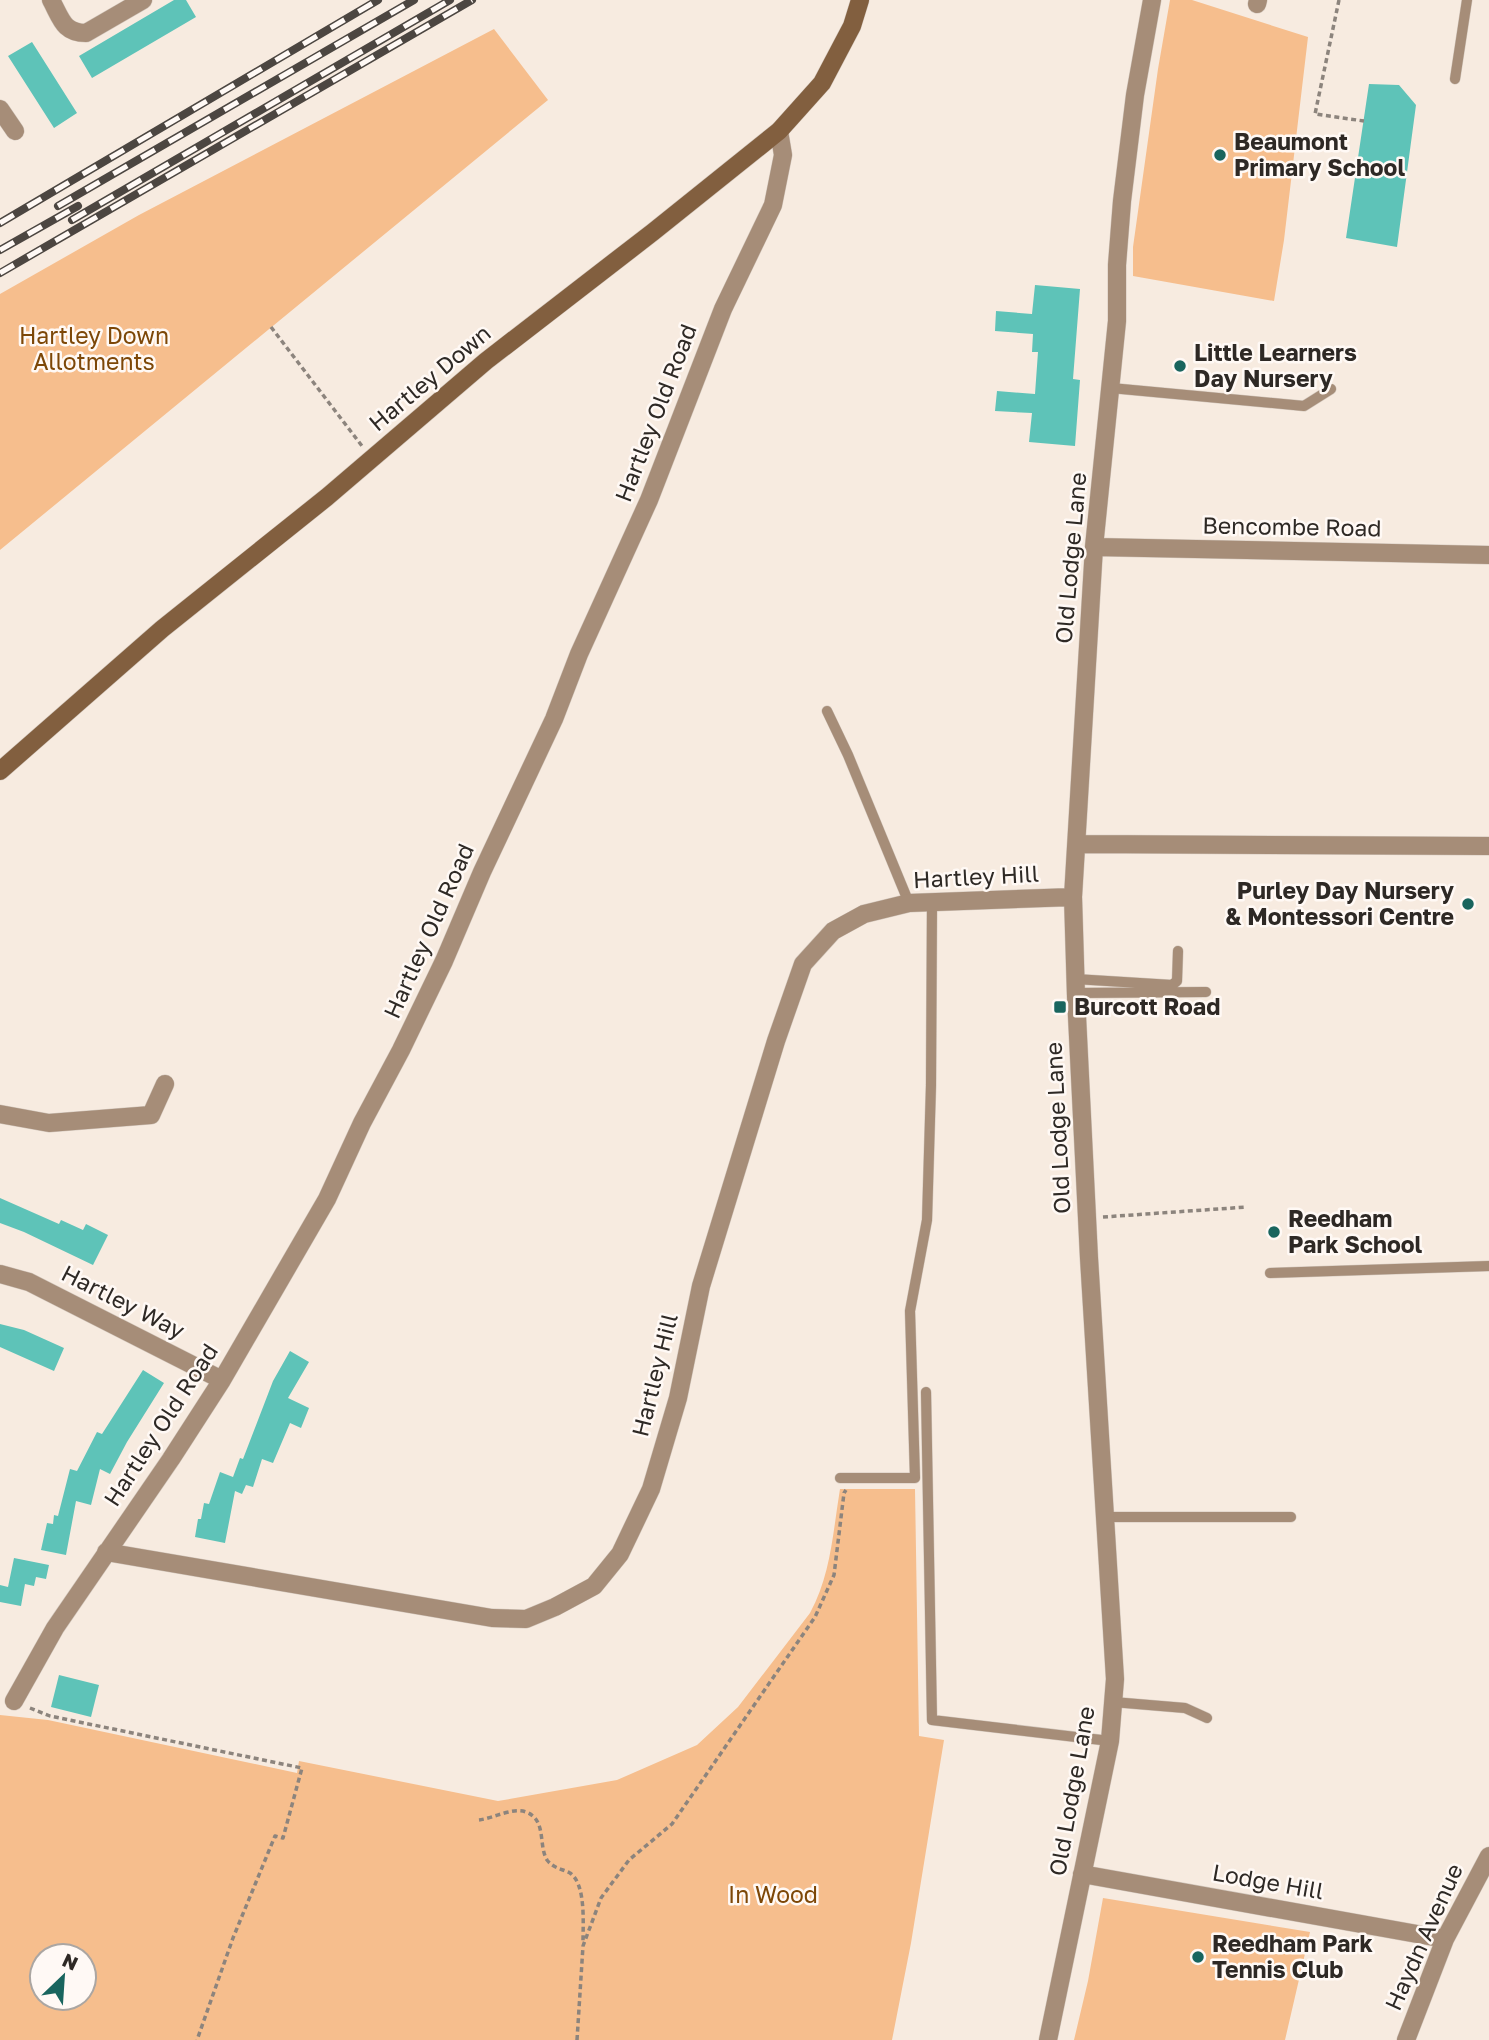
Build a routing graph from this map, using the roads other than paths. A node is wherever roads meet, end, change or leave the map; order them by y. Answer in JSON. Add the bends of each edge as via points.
{"nodes":[{"id":1,"x":51,"y":0,"type":"edge"},
{"id":2,"x":143,"y":0,"type":"edge"},
{"id":3,"x":860,"y":0,"type":"edge"},
{"id":4,"x":1152,"y":0,"type":"edge"},
{"id":5,"x":1467,"y":0,"type":"edge"},
{"id":6,"x":1455,"y":79,"type":"dead end"},
{"id":7,"x":0,"y":109,"type":"edge"},
{"id":8,"x":15,"y":131,"type":"dead end"},
{"id":9,"x":779,"y":131,"type":"junction"},
{"id":10,"x":1111,"y":388,"type":"junction"},
{"id":11,"x":1331,"y":389,"type":"dead end"},
{"id":12,"x":1094,"y":547,"type":"junction"},
{"id":13,"x":1489,"y":555,"type":"edge"},
{"id":14,"x":827,"y":711,"type":"dead end"},
{"id":15,"x":0,"y":771,"type":"edge"},
{"id":16,"x":1078,"y":844,"type":"junction"},
{"id":17,"x":1489,"y":846,"type":"edge"},
{"id":18,"x":1073,"y":897,"type":"junction"},
{"id":19,"x":932,"y":902,"type":"junction"},
{"id":20,"x":909,"y":903,"type":"junction"},
{"id":21,"x":1178,"y":951,"type":"dead end"},
{"id":22,"x":1076,"y":986,"type":"junction"},
{"id":23,"x":1206,"y":992,"type":"dead end"},
{"id":24,"x":165,"y":1084,"type":"dead end"},
{"id":25,"x":0,"y":1114,"type":"edge"},
{"id":26,"x":1489,"y":1266,"type":"edge"},
{"id":27,"x":1270,"y":1273,"type":"dead end"},
{"id":28,"x":0,"y":1274,"type":"edge"},
{"id":29,"x":222,"y":1380,"type":"junction"},
{"id":30,"x":926,"y":1392,"type":"dead end"},
{"id":31,"x":840,"y":1478,"type":"dead end"},
{"id":32,"x":1105,"y":1517,"type":"junction"},
{"id":33,"x":1291,"y":1517,"type":"dead end"},
{"id":34,"x":106,"y":1552,"type":"junction"},
{"id":35,"x":13,"y":1701,"type":"road end"},
{"id":36,"x":1113,"y":1702,"type":"junction"},
{"id":37,"x":1207,"y":1718,"type":"dead end"},
{"id":38,"x":1110,"y":1741,"type":"junction"},
{"id":39,"x":1489,"y":1856,"type":"edge"},
{"id":40,"x":1082,"y":1874,"type":"junction"},
{"id":41,"x":1446,"y":1939,"type":"junction"},
{"id":42,"x":1048,"y":2040,"type":"edge"},
{"id":43,"x":1406,"y":2040,"type":"edge"}],
"edges":[{"from":1,"to":2,"type":"street","via":[[67,29],[86,33]]},
{"from":3,"to":9,"type":"street","name":"Hartley Down","via":[[852,26],[822,83]]},
{"from":4,"to":10,"type":"street","name":"Old Lodge Lane","via":[[1122,201]]},
{"from":5,"to":6,"type":"lane"},
{"from":7,"to":8,"type":"street"},
{"from":9,"to":15,"type":"street","name":"Hartley Down","via":[[486,361],[162,629]]},
{"from":9,"to":29,"type":"street","name":"Hartley Old Road","via":[[783,155],[773,205],[723,309],[649,500],[554,719],[444,961],[327,1199]]},
{"from":10,"to":11,"type":"lane","via":[[1304,406]]},
{"from":10,"to":12,"type":"street","name":"Old Lodge Lane"},
{"from":12,"to":13,"type":"street","name":"Bencombe Road"},
{"from":12,"to":16,"type":"street","name":"Old Lodge Lane"},
{"from":14,"to":20,"type":"lane"},
{"from":16,"to":17,"type":"street"},
{"from":16,"to":18,"type":"street","name":"Old Lodge Lane"},
{"from":18,"to":19,"type":"street","name":"Hartley Hill"},
{"from":18,"to":22,"type":"street","name":"Old Lodge Lane"},
{"from":19,"to":20,"type":"street","name":"Hartley Hill"},
{"from":19,"to":31,"type":"lane","via":[[927,1220],[910,1311],[915,1478]]},
{"from":20,"to":34,"type":"street","name":"Hartley Hill","via":[[864,914],[833,930],[803,964],[701,1286],[678,1398],[651,1489],[620,1554],[594,1586],[526,1619],[492,1618]]},
{"from":21,"to":22,"type":"lane","via":[[1177,981],[1171,985]]},
{"from":22,"to":23,"type":"lane"},
{"from":22,"to":32,"type":"street","name":"Old Lodge Lane"},
{"from":24,"to":25,"type":"street","via":[[150,1115],[49,1123]]},
{"from":26,"to":27,"type":"lane"},
{"from":28,"to":29,"type":"street","name":"Hartley Way","via":[[29,1282]]},
{"from":29,"to":34,"type":"street","name":"Hartley Old Road"},
{"from":30,"to":38,"type":"lane","via":[[932,1720]]},
{"from":32,"to":33,"type":"lane"},
{"from":32,"to":36,"type":"street","name":"Old Lodge Lane"},
{"from":34,"to":35,"type":"street","name":"Hartley Old Road"},
{"from":36,"to":37,"type":"lane","via":[[1185,1708]]},
{"from":36,"to":38,"type":"street","name":"Old Lodge Lane"},
{"from":38,"to":40,"type":"street","name":"Old Lodge Lane"},
{"from":39,"to":41,"type":"street","name":"Haydn Avenue"},
{"from":40,"to":41,"type":"street","name":"Lodge Hill"},
{"from":40,"to":42,"type":"street","name":"Old Lodge Lane"},
{"from":41,"to":43,"type":"street","name":"Haydn Avenue"}]}
